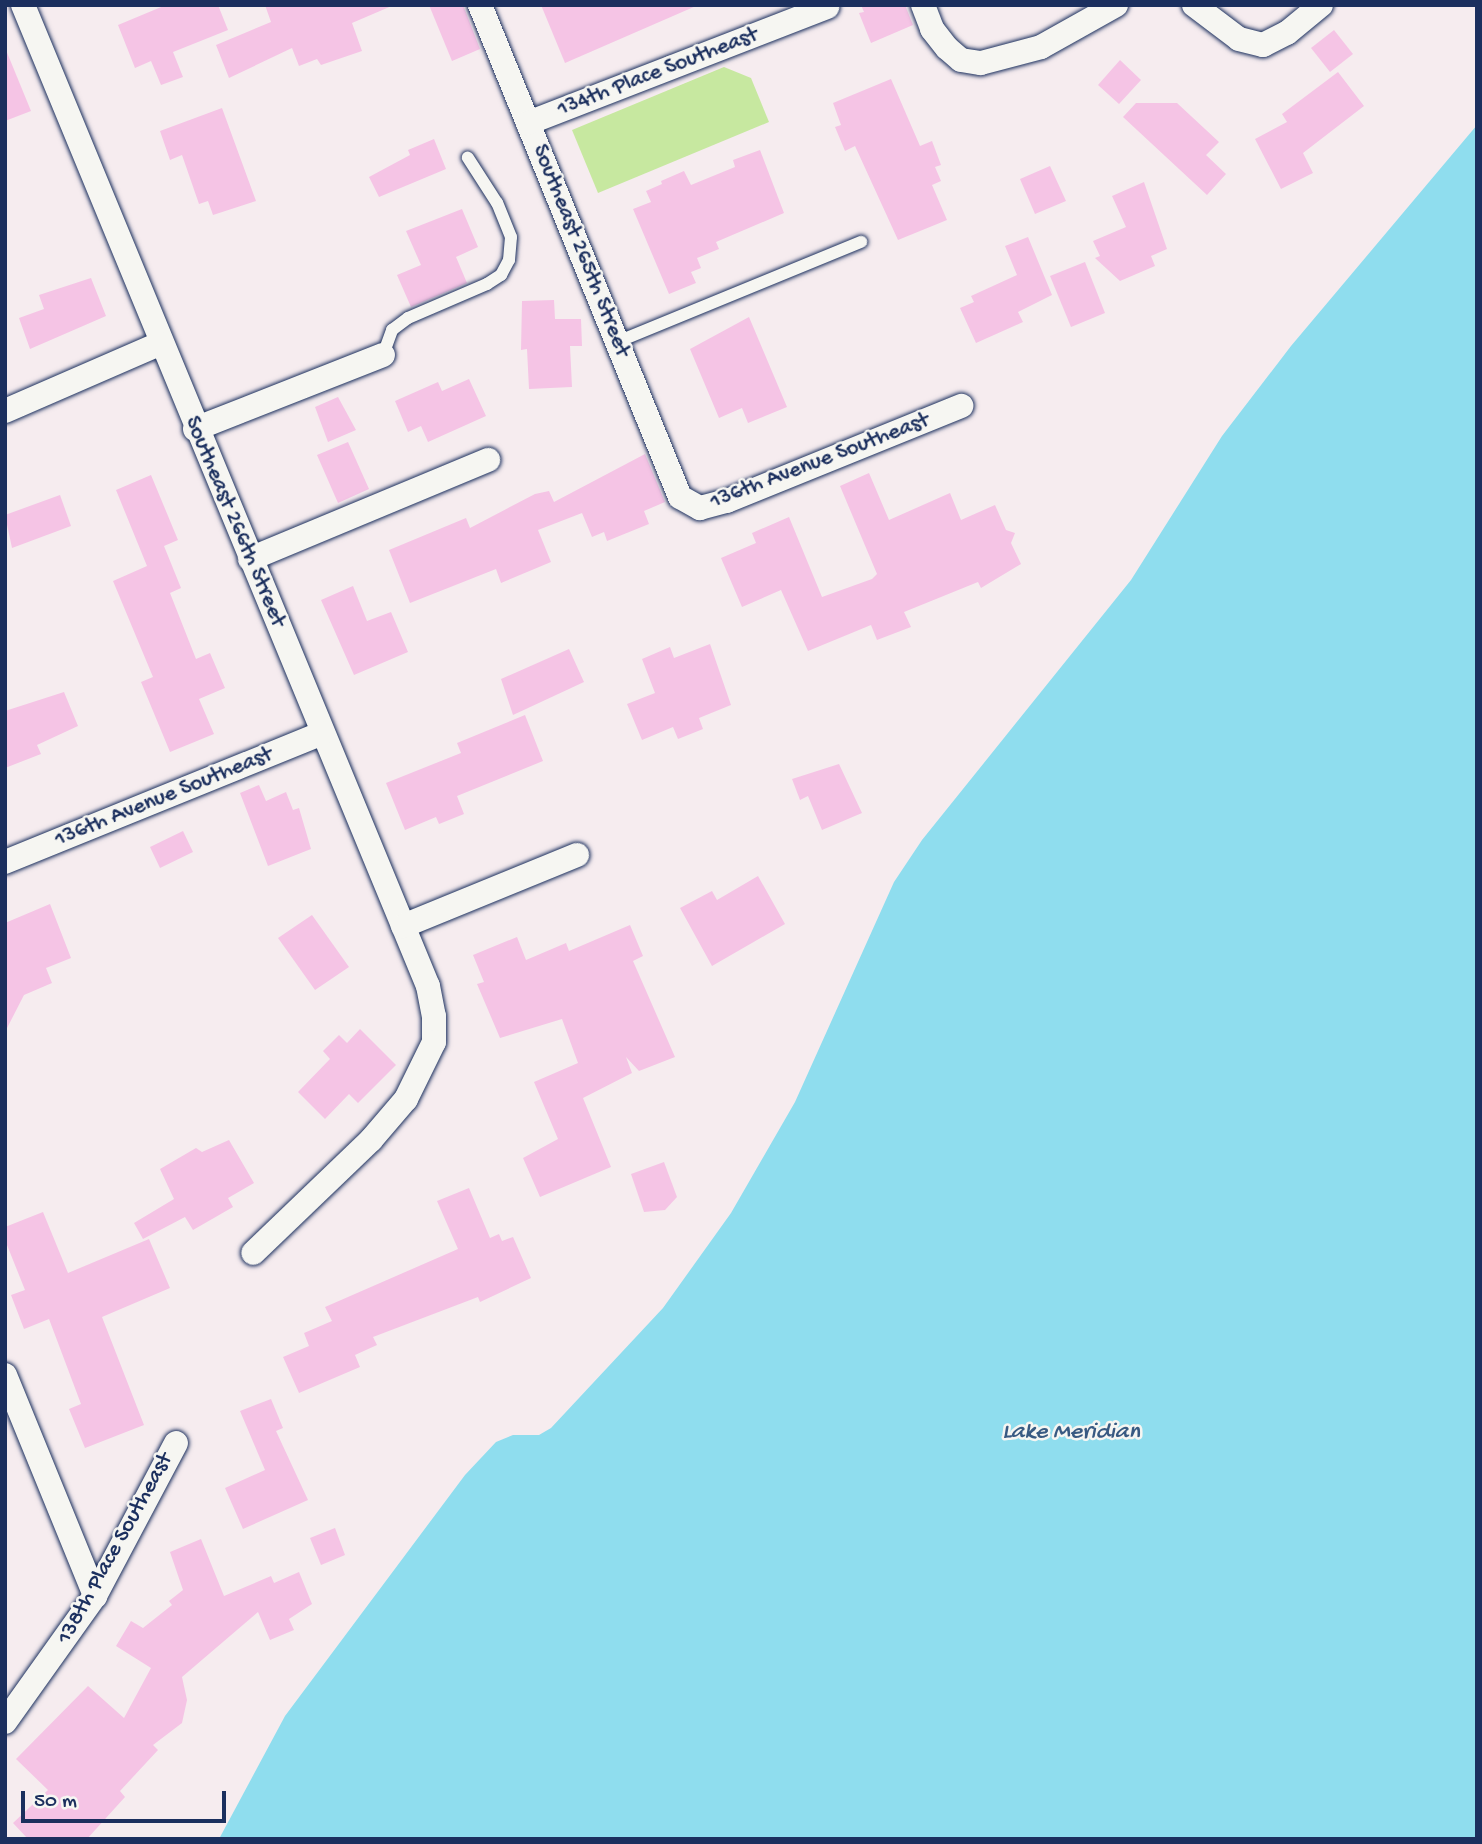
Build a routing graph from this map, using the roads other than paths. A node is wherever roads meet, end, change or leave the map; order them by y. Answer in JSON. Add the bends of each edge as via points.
{"nodes":[{"id":1,"x":23,"y":5,"type":"edge"},
{"id":2,"x":480,"y":5,"type":"edge"},
{"id":3,"x":923,"y":5,"type":"edge"},
{"id":4,"x":1116,"y":5,"type":"edge"},
{"id":5,"x":1194,"y":5,"type":"edge"},
{"id":6,"x":1321,"y":5,"type":"edge"},
{"id":7,"x":827,"y":7,"type":"dead end"},
{"id":8,"x":528,"y":123,"type":"junction"},
{"id":9,"x":468,"y":159,"type":"dead end"},
{"id":10,"x":861,"y":242,"type":"dead end"},
{"id":11,"x":618,"y":342,"type":"junction"},
{"id":12,"x":159,"y":344,"type":"junction"},
{"id":13,"x":383,"y":355,"type":"joint"},
{"id":14,"x":961,"y":406,"type":"dead end"},
{"id":15,"x":5,"y":411,"type":"edge"},
{"id":16,"x":195,"y":429,"type":"junction"},
{"id":17,"x":488,"y":460,"type":"dead end"},
{"id":18,"x":680,"y":498,"type":"joint"},
{"id":19,"x":250,"y":558,"type":"junction"},
{"id":20,"x":323,"y":733,"type":"junction"},
{"id":21,"x":577,"y":855,"type":"dead end"},
{"id":22,"x":5,"y":862,"type":"edge"},
{"id":23,"x":403,"y":926,"type":"junction"},
{"id":24,"x":253,"y":1253,"type":"dead end"},
{"id":25,"x":5,"y":1375,"type":"edge"},
{"id":26,"x":176,"y":1443,"type":"dead end"},
{"id":27,"x":94,"y":1596,"type":"junction"},
{"id":28,"x":5,"y":1721,"type":"edge"}],
"edges":[{"from":1,"to":12,"type":"street","name":"Southeast 266th Street"},
{"from":2,"to":8,"type":"street","name":"Southeast 265th Street"},
{"from":3,"to":4,"type":"street","via":[[932,29],[961,60],[981,64],[1041,47]]},
{"from":5,"to":6,"type":"street","via":[[1239,39],[1263,45],[1287,33]]},
{"from":7,"to":8,"type":"street","name":"134th Place Southeast"},
{"from":8,"to":11,"type":"street","name":"Southeast 265th Street"},
{"from":9,"to":13,"type":"lane","via":[[497,203],[511,237],[509,260],[501,275],[487,284],[408,318],[392,330]]},
{"from":10,"to":11,"type":"lane"},
{"from":11,"to":18,"type":"street","name":"Southeast 265th Street"},
{"from":12,"to":15,"type":"street"},
{"from":12,"to":16,"type":"street","name":"Southeast 266th Street"},
{"from":13,"to":16,"type":"street"},
{"from":14,"to":18,"type":"street","name":"136th Avenue Southeast","via":[[727,501],[701,509]]},
{"from":16,"to":19,"type":"street","name":"Southeast 266th Street"},
{"from":17,"to":19,"type":"street"},
{"from":19,"to":20,"type":"street","name":"Southeast 266th Street"},
{"from":20,"to":22,"type":"street","name":"136th Avenue Southeast"},
{"from":20,"to":23,"type":"street","name":"Southeast 266th Street"},
{"from":21,"to":23,"type":"street"},
{"from":23,"to":24,"type":"street","name":"Southeast 266th Street","via":[[428,986],[434,1042],[406,1099],[371,1140]]},
{"from":25,"to":27,"type":"street"},
{"from":26,"to":27,"type":"street","name":"138th Place Southeast"},
{"from":27,"to":28,"type":"street","name":"138th Place Southeast"}]}
